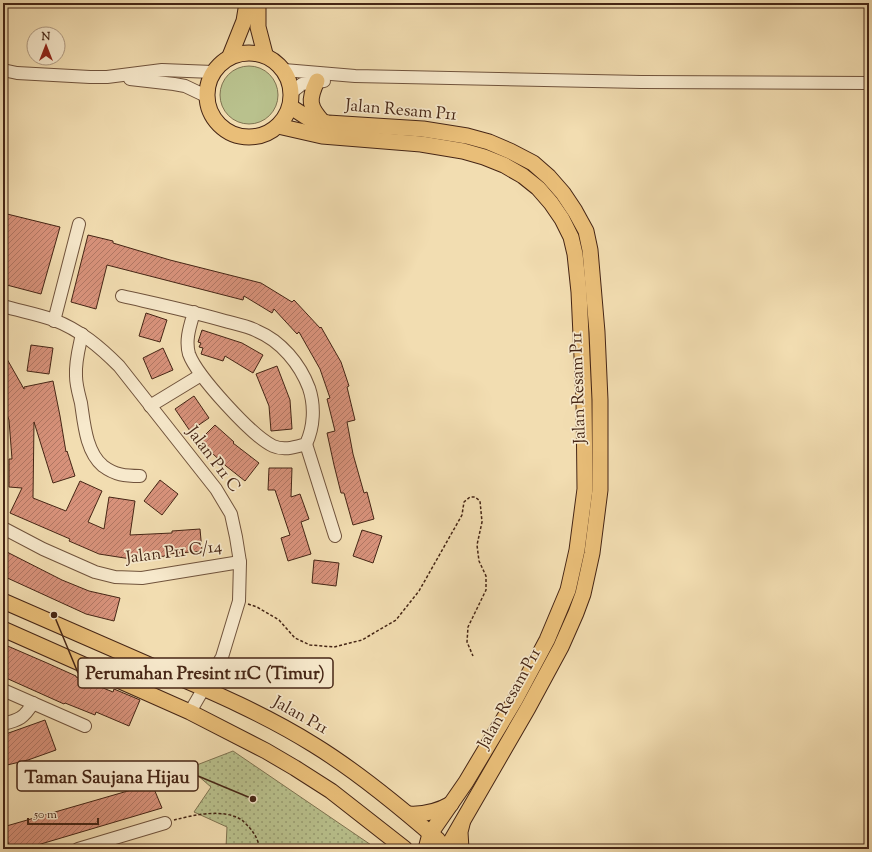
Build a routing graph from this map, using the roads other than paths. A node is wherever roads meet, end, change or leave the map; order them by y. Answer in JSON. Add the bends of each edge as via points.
{"nodes":[{"id":1,"x":247,"y":3,"type":"edge"},
{"id":2,"x":258,"y":3,"type":"edge"},
{"id":3,"x":265,"y":54,"type":"junction"},
{"id":4,"x":230,"y":56,"type":"junction"},
{"id":5,"x":3,"y":70,"type":"edge"},
{"id":6,"x":284,"y":70,"type":"junction"},
{"id":7,"x":213,"y":72,"type":"junction"},
{"id":8,"x":107,"y":76,"type":"junction"},
{"id":9,"x":355,"y":76,"type":"junction"},
{"id":10,"x":317,"y":82,"type":"junction"},
{"id":11,"x":869,"y":83,"type":"edge"},
{"id":12,"x":206,"y":96,"type":"junction"},
{"id":13,"x":292,"y":99,"type":"junction"},
{"id":14,"x":323,"y":122,"type":"junction"},
{"id":15,"x":278,"y":126,"type":"junction"},
{"id":16,"x":79,"y":224,"type":"dead end"},
{"id":17,"x":122,"y":296,"type":"dead end"},
{"id":18,"x":3,"y":306,"type":"edge"},
{"id":19,"x":194,"y":312,"type":"junction"},
{"id":20,"x":54,"y":320,"type":"junction"},
{"id":21,"x":82,"y":334,"type":"junction"},
{"id":22,"x":201,"y":375,"type":"junction"},
{"id":23,"x":150,"y":406,"type":"junction"},
{"id":24,"x":306,"y":444,"type":"junction"},
{"id":25,"x":140,"y":476,"type":"dead end"},
{"id":26,"x":3,"y":528,"type":"edge"},
{"id":27,"x":335,"y":536,"type":"dead end"},
{"id":28,"x":240,"y":562,"type":"junction"},
{"id":29,"x":3,"y":601,"type":"edge"},
{"id":30,"x":3,"y":628,"type":"edge"},
{"id":31,"x":204,"y":689,"type":"junction"},
{"id":32,"x":3,"y":690,"type":"edge"},
{"id":33,"x":33,"y":703,"type":"junction"},
{"id":34,"x":190,"y":712,"type":"junction"},
{"id":35,"x":3,"y":724,"type":"edge"},
{"id":36,"x":85,"y":726,"type":"dead end"},
{"id":37,"x":451,"y":804,"type":"junction"},
{"id":38,"x":408,"y":814,"type":"junction"},
{"id":39,"x":165,"y":823,"type":"road end"},
{"id":40,"x":430,"y":834,"type":"junction"},
{"id":41,"x":108,"y":845,"type":"edge"},
{"id":42,"x":401,"y":847,"type":"edge"},
{"id":43,"x":78,"y":849,"type":"edge"},
{"id":44,"x":426,"y":849,"type":"edge"},
{"id":45,"x":450,"y":849,"type":"edge"}],
"edges":[{"from":1,"to":4,"type":"main road","via":[[244,21]]},
{"from":2,"to":3,"type":"main road","via":[[258,27]]},
{"from":3,"to":4,"type":"main road","via":[[247,52]]},
{"from":3,"to":6,"type":"main road"},
{"from":4,"to":7,"type":"main road"},
{"from":5,"to":8,"type":"street","via":[[17,73]]},
{"from":6,"to":9,"type":"street"},
{"from":6,"to":13,"type":"main road"},
{"from":7,"to":8,"type":"street","via":[[162,70]]},
{"from":7,"to":12,"type":"main road"},
{"from":8,"to":12,"type":"street","via":[[185,86]]},
{"from":9,"to":10,"type":"street"},
{"from":9,"to":11,"type":"street","via":[[641,82]]},
{"from":10,"to":13,"type":"street","via":[[302,84]]},
{"from":10,"to":14,"type":"main road","via":[[311,93],[311,104]]},
{"from":12,"to":15,"type":"main road","via":[[208,108],[214,119],[232,134],[257,137]]},
{"from":13,"to":14,"type":"main road","name":"Jalan Resam P11","via":[[311,120]]},
{"from":13,"to":15,"type":"main road","via":[[286,117]]},
{"from":14,"to":45,"type":"main road","name":"Jalan Resam P11","via":[[423,129],[467,136],[510,151],[533,163],[563,193],[586,231],[590,250],[600,400],[600,490],[591,560],[583,594],[561,647],[462,821],[460,832]]},
{"from":15,"to":37,"type":"main road","name":"Jalan Resam P11","via":[[322,136],[421,144],[484,156],[523,176],[538,188],[562,219],[571,236],[579,292],[584,400],[585,489],[577,550],[568,590],[547,640],[515,700]]},
{"from":16,"to":20,"type":"street"},
{"from":17,"to":19,"type":"street"},
{"from":18,"to":20,"type":"street","name":"Jalan P11 C"},
{"from":19,"to":22,"type":"street","via":[[188,344],[190,354]]},
{"from":19,"to":24,"type":"street","via":[[257,330],[270,338],[297,364],[306,380],[313,411],[310,435]]},
{"from":20,"to":21,"type":"street","name":"Jalan P11 C"},
{"from":21,"to":23,"type":"street","name":"Jalan P11 C","via":[[119,366]]},
{"from":21,"to":25,"type":"street","via":[[76,362],[76,378],[88,441],[93,454],[101,465],[111,472],[124,476]]},
{"from":22,"to":23,"type":"street"},
{"from":22,"to":24,"type":"street","via":[[227,406],[263,440],[274,447],[285,449]]},
{"from":23,"to":28,"type":"street","name":"Jalan P11 C","via":[[216,489],[228,508]]},
{"from":24,"to":27,"type":"street"},
{"from":26,"to":28,"type":"street","name":"Jalan P11 C/14","via":[[95,572],[115,577],[142,578]]},
{"from":28,"to":31,"type":"street","name":"Jalan P11 C","via":[[239,601],[222,657]]},
{"from":29,"to":31,"type":"main road","name":"Jalan P11"},
{"from":30,"to":34,"type":"main road"},
{"from":31,"to":34,"type":"street","name":"Jalan P11 C"},
{"from":31,"to":38,"type":"main road","name":"Jalan P11","via":[[278,724],[314,745],[350,768]]},
{"from":32,"to":33,"type":"street"},
{"from":33,"to":35,"type":"street","via":[[27,714],[18,720]]},
{"from":33,"to":36,"type":"street"},
{"from":34,"to":42,"type":"main road","via":[[266,751],[331,791]]},
{"from":37,"to":38,"type":"main road","via":[[427,814]]},
{"from":37,"to":40,"type":"main road","name":"Jalan Resam P11"},
{"from":38,"to":40,"type":"main road","name":"Jalan P11"},
{"from":39,"to":41,"type":"street"},
{"from":40,"to":44,"type":"main road"},
{"from":40,"to":45,"type":"main road","name":"Jalan P11"},
{"from":41,"to":43,"type":"street"}]}
